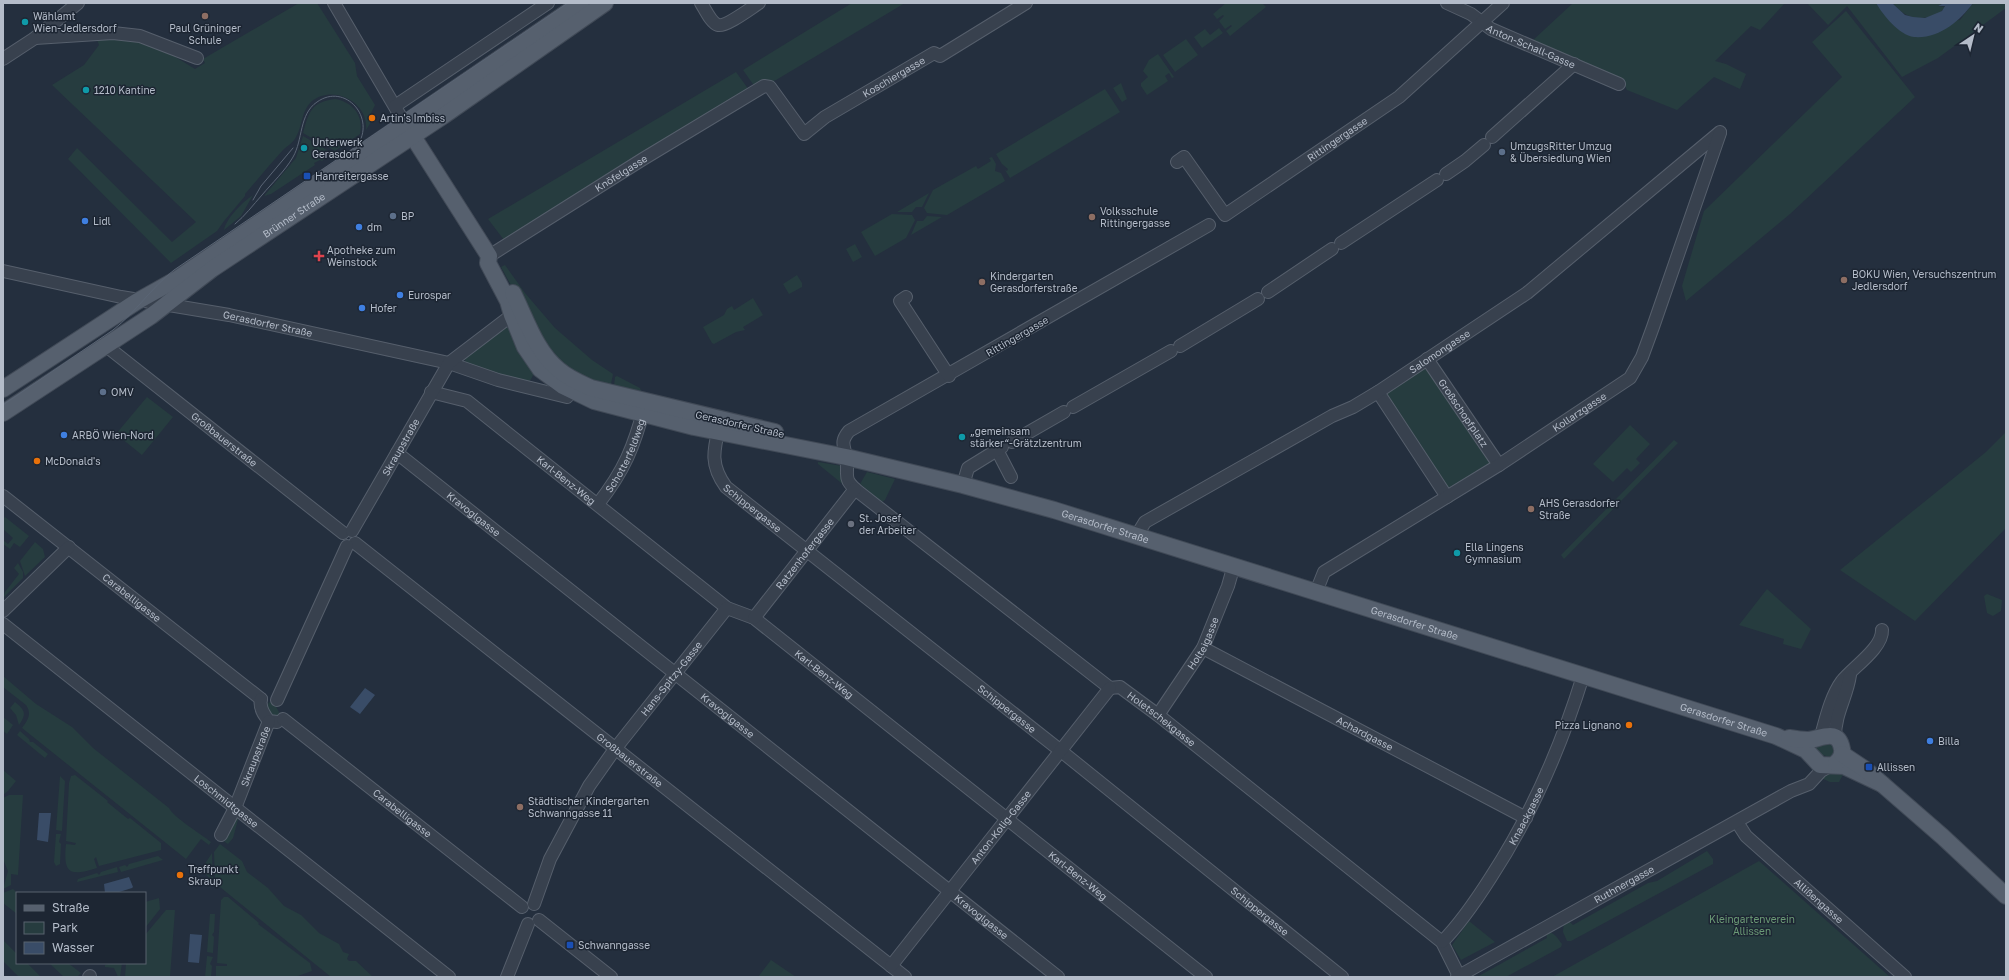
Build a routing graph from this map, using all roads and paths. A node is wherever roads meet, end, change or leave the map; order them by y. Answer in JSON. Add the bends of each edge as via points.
{"nodes":[{"id":1,"x":78,"y":3,"type":"edge"},
{"id":2,"x":334,"y":3,"type":"edge"},
{"id":3,"x":548,"y":3,"type":"edge"},
{"id":4,"x":581,"y":3,"type":"edge"},
{"id":5,"x":605,"y":3,"type":"edge"},
{"id":6,"x":701,"y":3,"type":"edge"},
{"id":7,"x":759,"y":3,"type":"edge"},
{"id":8,"x":1026,"y":3,"type":"edge"},
{"id":9,"x":1447,"y":3,"type":"edge"},
{"id":10,"x":1503,"y":3,"type":"edge"},
{"id":11,"x":1482,"y":23,"type":"junction"},
{"id":12,"x":36,"y":38,"type":"junction"},
{"id":13,"x":197,"y":58,"type":"dead end"},
{"id":14,"x":3,"y":59,"type":"edge"},
{"id":15,"x":1574,"y":64,"type":"junction"},
{"id":16,"x":1619,"y":84,"type":"dead end"},
{"id":17,"x":754,"y":91,"type":"joint"},
{"id":18,"x":395,"y":106,"type":"junction"},
{"id":19,"x":408,"y":130,"type":"junction"},
{"id":20,"x":1720,"y":132,"type":"joint"},
{"id":21,"x":1177,"y":162,"type":"dead end"},
{"id":22,"x":1210,"y":225,"type":"dead end"},
{"id":23,"x":489,"y":256,"type":"junction"},
{"id":24,"x":3,"y":271,"type":"edge"},
{"id":25,"x":906,"y":297,"type":"dead end"},
{"id":26,"x":139,"y":300,"type":"junction"},
{"id":27,"x":166,"y":303,"type":"junction"},
{"id":28,"x":512,"y":315,"type":"junction"},
{"id":29,"x":106,"y":345,"type":"junction"},
{"id":30,"x":1427,"y":360,"type":"junction"},
{"id":31,"x":449,"y":363,"type":"junction"},
{"id":32,"x":545,"y":365,"type":"junction"},
{"id":33,"x":948,"y":376,"type":"junction"},
{"id":34,"x":529,"y":388,"type":"junction"},
{"id":35,"x":3,"y":389,"type":"edge"},
{"id":36,"x":431,"y":392,"type":"junction"},
{"id":37,"x":1378,"y":392,"type":"junction"},
{"id":38,"x":567,"y":397,"type":"dead end"},
{"id":39,"x":644,"y":408,"type":"junction"},
{"id":40,"x":3,"y":413,"type":"edge"},
{"id":41,"x":720,"y":425,"type":"junction"},
{"id":42,"x":1003,"y":446,"type":"junction"},
{"id":43,"x":397,"y":453,"type":"junction"},
{"id":44,"x":845,"y":453,"type":"junction"},
{"id":45,"x":1499,"y":465,"type":"junction"},
{"id":46,"x":1011,"y":477,"type":"dead end"},
{"id":47,"x":964,"y":481,"type":"junction"},
{"id":48,"x":855,"y":489,"type":"junction"},
{"id":49,"x":3,"y":496,"type":"edge"},
{"id":50,"x":1447,"y":497,"type":"junction"},
{"id":51,"x":598,"y":504,"type":"junction"},
{"id":52,"x":1137,"y":535,"type":"junction"},
{"id":53,"x":349,"y":538,"type":"junction"},
{"id":54,"x":69,"y":547,"type":"junction"},
{"id":55,"x":807,"y":551,"type":"junction"},
{"id":56,"x":1234,"y":565,"type":"junction"},
{"id":57,"x":1316,"y":592,"type":"junction"},
{"id":58,"x":727,"y":608,"type":"junction"},
{"id":59,"x":3,"y":611,"type":"edge"},
{"id":60,"x":754,"y":618,"type":"junction"},
{"id":61,"x":3,"y":624,"type":"edge"},
{"id":62,"x":1882,"y":630,"type":"dead end"},
{"id":63,"x":1203,"y":648,"type":"junction"},
{"id":64,"x":675,"y":673,"type":"junction"},
{"id":65,"x":1583,"y":676,"type":"junction"},
{"id":66,"x":1110,"y":688,"type":"junction"},
{"id":67,"x":261,"y":700,"type":"junction"},
{"id":68,"x":277,"y":700,"type":"junction"},
{"id":69,"x":1158,"y":715,"type":"junction"},
{"id":70,"x":283,"y":719,"type":"junction"},
{"id":71,"x":269,"y":721,"type":"junction"},
{"id":72,"x":1776,"y":736,"type":"junction"},
{"id":73,"x":1825,"y":737,"type":"junction"},
{"id":74,"x":615,"y":749,"type":"junction"},
{"id":75,"x":1061,"y":751,"type":"junction"},
{"id":76,"x":1813,"y":758,"type":"junction"},
{"id":77,"x":1835,"y":762,"type":"junction"},
{"id":78,"x":1791,"y":791,"type":"junction"},
{"id":79,"x":235,"y":808,"type":"junction"},
{"id":80,"x":1526,"y":818,"type":"junction"},
{"id":81,"x":1007,"y":819,"type":"junction"},
{"id":82,"x":1737,"y":822,"type":"junction"},
{"id":83,"x":221,"y":835,"type":"dead end"},
{"id":84,"x":950,"y":891,"type":"junction"},
{"id":85,"x":2006,"y":896,"type":"edge"},
{"id":86,"x":528,"y":905,"type":"junction"},
{"id":87,"x":533,"y":922,"type":"junction"},
{"id":88,"x":1442,"y":942,"type":"junction"},
{"id":89,"x":892,"y":966,"type":"junction"},
{"id":90,"x":1458,"y":976,"type":"edge"},
{"id":91,"x":449,"y":977,"type":"edge"},
{"id":92,"x":508,"y":977,"type":"edge"},
{"id":93,"x":611,"y":977,"type":"edge"},
{"id":94,"x":905,"y":977,"type":"edge"},
{"id":95,"x":1058,"y":977,"type":"edge"},
{"id":96,"x":1206,"y":977,"type":"edge"},
{"id":97,"x":1342,"y":977,"type":"edge"},
{"id":98,"x":1905,"y":977,"type":"edge"}],
"edges":[{"from":1,"to":12,"type":"street"},
{"from":2,"to":18,"type":"street"},
{"from":3,"to":18,"type":"street"},
{"from":4,"to":19,"type":"main road","name":"Brünner Straße"},
{"from":5,"to":19,"type":"main road","name":"Brünner Straße","via":[[443,116]]},
{"from":6,"to":7,"type":"street","via":[[718,25],[725,25]]},
{"from":8,"to":17,"type":"street","name":"Koschiergasse","via":[[940,56],[934,53],[826,116],[804,134],[770,87],[764,86]]},
{"from":9,"to":11,"type":"street","name":"Anton-Schall-Gasse","via":[[1471,14]]},
{"from":10,"to":11,"type":"street","name":"Rittingergasse"},
{"from":11,"to":15,"type":"street","name":"Anton-Schall-Gasse"},
{"from":11,"to":21,"type":"street","name":"Rittingergasse","via":[[1399,97],[1225,215],[1184,157]]},
{"from":12,"to":13,"type":"street","via":[[113,33],[140,36]]},
{"from":12,"to":14,"type":"street"},
{"from":15,"to":16,"type":"street","name":"Anton-Schall-Gasse"},
{"from":15,"to":42,"type":"street","via":[[1465,162],[1263,296]]},
{"from":17,"to":23,"type":"street","name":"Knöfelgasse"},
{"from":18,"to":19,"type":"street"},
{"from":19,"to":23,"type":"main road"},
{"from":19,"to":26,"type":"main road","name":"Brünner Straße","via":[[177,279]]},
{"from":19,"to":27,"type":"main road","name":"Brünner Straße"},
{"from":20,"to":30,"type":"street","name":"Salomongasse","via":[[1528,293]]},
{"from":20,"to":45,"type":"street","name":"Kollarzgasse","via":[[1654,327],[1634,372],[1630,378]]},
{"from":22,"to":33,"type":"street","name":"Rittingergasse"},
{"from":23,"to":28,"type":"main road","via":[[488,263]]},
{"from":23,"to":32,"type":"main road","name":"Gerasdorfer Straße","via":[[493,258],[506,280]]},
{"from":24,"to":26,"type":"street","name":"Gerasdorfer Straße"},
{"from":25,"to":33,"type":"street","via":[[900,302]]},
{"from":26,"to":27,"type":"street","name":"Gerasdorfer Straße"},
{"from":26,"to":35,"type":"main road","name":"Brünner Straße"},
{"from":27,"to":29,"type":"main road","name":"Brünner Straße","via":[[151,316]]},
{"from":27,"to":31,"type":"street","name":"Gerasdorfer Straße"},
{"from":28,"to":31,"type":"street"},
{"from":28,"to":32,"type":"main road","name":"Gerasdorfer Straße","via":[[526,347]]},
{"from":29,"to":40,"type":"main road","name":"Brünner Straße"},
{"from":29,"to":53,"type":"street","name":"Großbauerstraße"},
{"from":30,"to":37,"type":"street","name":"Salomongasse"},
{"from":30,"to":45,"type":"street","name":"Großschopfplatz"},
{"from":31,"to":34,"type":"street","name":"Gerasdorfer Straße"},
{"from":31,"to":36,"type":"street","name":"Skraupstraße"},
{"from":32,"to":34,"type":"street"},
{"from":32,"to":39,"type":"main road","name":"Gerasdorfer Straße","via":[[563,386],[594,401]]},
{"from":33,"to":44,"type":"street","name":"Rittingergasse","via":[[849,431],[844,437]]},
{"from":34,"to":38,"type":"street","name":"Gerasdorfer Straße"},
{"from":36,"to":43,"type":"street","name":"Skraupstraße"},
{"from":36,"to":51,"type":"street","name":"Karl-Benz-Weg","via":[[467,401]]},
{"from":37,"to":50,"type":"street"},
{"from":37,"to":52,"type":"street","name":"Salomongasse","via":[[1145,522]]},
{"from":39,"to":41,"type":"main road","name":"Gerasdorfer Straße"},
{"from":39,"to":51,"type":"street","name":"Schotterfeldweg","via":[[625,464]]},
{"from":41,"to":44,"type":"main road","name":"Gerasdorfer Straße"},
{"from":41,"to":55,"type":"street","name":"Schippergasse","via":[[714,459],[720,479],[726,487]]},
{"from":42,"to":46,"type":"street"},
{"from":42,"to":47,"type":"street","via":[[968,468]]},
{"from":43,"to":53,"type":"street","name":"Skraupstraße"},
{"from":43,"to":64,"type":"street","name":"Kravoglgasse"},
{"from":44,"to":47,"type":"main road","name":"Gerasdorfer Straße"},
{"from":44,"to":48,"type":"street","name":"Holetschekgasse","via":[[845,475]]},
{"from":45,"to":50,"type":"street","name":"Kollarzgasse"},
{"from":47,"to":52,"type":"main road","name":"Gerasdorfer Straße"},
{"from":48,"to":55,"type":"street","name":"Ratzenhofergasse"},
{"from":48,"to":66,"type":"street","name":"Holetschekgasse"},
{"from":49,"to":54,"type":"street","name":"Carabelligasse"},
{"from":50,"to":57,"type":"street","name":"Kollarzgasse","via":[[1324,572]]},
{"from":51,"to":58,"type":"street","name":"Karl-Benz-Weg"},
{"from":52,"to":56,"type":"main road","name":"Gerasdorfer Straße"},
{"from":53,"to":68,"type":"street","name":"Skraupstraße"},
{"from":53,"to":74,"type":"street","name":"Großbauerstraße"},
{"from":54,"to":59,"type":"street"},
{"from":54,"to":67,"type":"street","name":"Carabelligasse"},
{"from":55,"to":60,"type":"street","name":"Ratzenhofergasse"},
{"from":55,"to":75,"type":"street","name":"Schippergasse"},
{"from":56,"to":57,"type":"main road","name":"Gerasdorfer Straße"},
{"from":56,"to":63,"type":"street","name":"Holteigasse"},
{"from":57,"to":65,"type":"main road","name":"Gerasdorfer Straße"},
{"from":58,"to":60,"type":"street","name":"Karl-Benz-Weg"},
{"from":58,"to":64,"type":"street","name":"Hans-Spitzy-Gasse"},
{"from":60,"to":81,"type":"street","name":"Karl-Benz-Weg"},
{"from":61,"to":79,"type":"street","name":"Loschmidtgasse"},
{"from":62,"to":73,"type":"street","via":[[1877,643],[1850,673],[1849,685],[1835,722]]},
{"from":63,"to":69,"type":"street","name":"Holteigasse"},
{"from":63,"to":80,"type":"street","name":"Achardgasse"},
{"from":64,"to":74,"type":"street","name":"Hans-Spitzy-Gasse"},
{"from":64,"to":84,"type":"street","name":"Kravoglgasse"},
{"from":65,"to":72,"type":"main road","name":"Gerasdorfer Straße"},
{"from":65,"to":80,"type":"street","name":"Knaackgasse","via":[[1558,750]]},
{"from":66,"to":69,"type":"street","name":"Holetschekgasse","via":[[1120,687]]},
{"from":66,"to":75,"type":"street","name":"Anton-Kolig-Gasse"},
{"from":67,"to":68,"type":"street","via":[[271,697]]},
{"from":67,"to":71,"type":"street","via":[[261,708]]},
{"from":68,"to":70,"type":"street","via":[[282,707]]},
{"from":69,"to":88,"type":"street","name":"Holetschekgasse"},
{"from":70,"to":71,"type":"street","via":[[280,722]]},
{"from":70,"to":86,"type":"street","name":"Carabelligasse"},
{"from":71,"to":79,"type":"street","name":"Skraupstraße"},
{"from":72,"to":73,"type":"main road","name":"Gerasdorfer Straße","via":[[1809,740]]},
{"from":72,"to":76,"type":"main road","name":"Gerasdorfer Straße","via":[[1806,750]]},
{"from":73,"to":76,"type":"main road","via":[[1812,745]]},
{"from":73,"to":77,"type":"main road","via":[[1840,743]]},
{"from":74,"to":86,"type":"street","via":[[589,786],[568,823]]},
{"from":74,"to":89,"type":"street","name":"Großbauerstraße"},
{"from":75,"to":81,"type":"street","name":"Anton-Kolig-Gasse"},
{"from":75,"to":97,"type":"street","name":"Schippergasse"},
{"from":76,"to":77,"type":"main road","name":"Gerasdorfer Straße","via":[[1820,765]]},
{"from":76,"to":78,"type":"street","name":"Ruthnergasse","via":[[1809,773]]},
{"from":77,"to":78,"type":"street","name":"Ruthnergasse","via":[[1809,784]]},
{"from":77,"to":85,"type":"main road","name":"Gerasdorfer Straße","via":[[1866,770]]},
{"from":78,"to":82,"type":"street","name":"Ruthnergasse"},
{"from":79,"to":83,"type":"street","name":"Skraupstraße"},
{"from":79,"to":91,"type":"street","name":"Loschmidtgasse"},
{"from":80,"to":88,"type":"street","name":"Knaackgasse","via":[[1480,894]]},
{"from":81,"to":84,"type":"street","name":"Anton-Kolig-Gasse"},
{"from":81,"to":96,"type":"street","name":"Karl-Benz-Weg"},
{"from":82,"to":90,"type":"street","name":"Ruthnergasse"},
{"from":82,"to":98,"type":"street","name":"Allißengasse","via":[[1746,836]]},
{"from":84,"to":89,"type":"street","name":"Anton-Kolig-Gasse"},
{"from":84,"to":95,"type":"street","name":"Kravoglgasse"},
{"from":86,"to":87,"type":"street","via":[[522,915]]},
{"from":86,"to":87,"type":"street","via":[[541,914]]},
{"from":87,"to":92,"type":"street"},
{"from":87,"to":93,"type":"street"},
{"from":88,"to":90,"type":"street","name":"Holetschekgasse"},
{"from":89,"to":94,"type":"street","name":"Großbauerstraße"}]}
